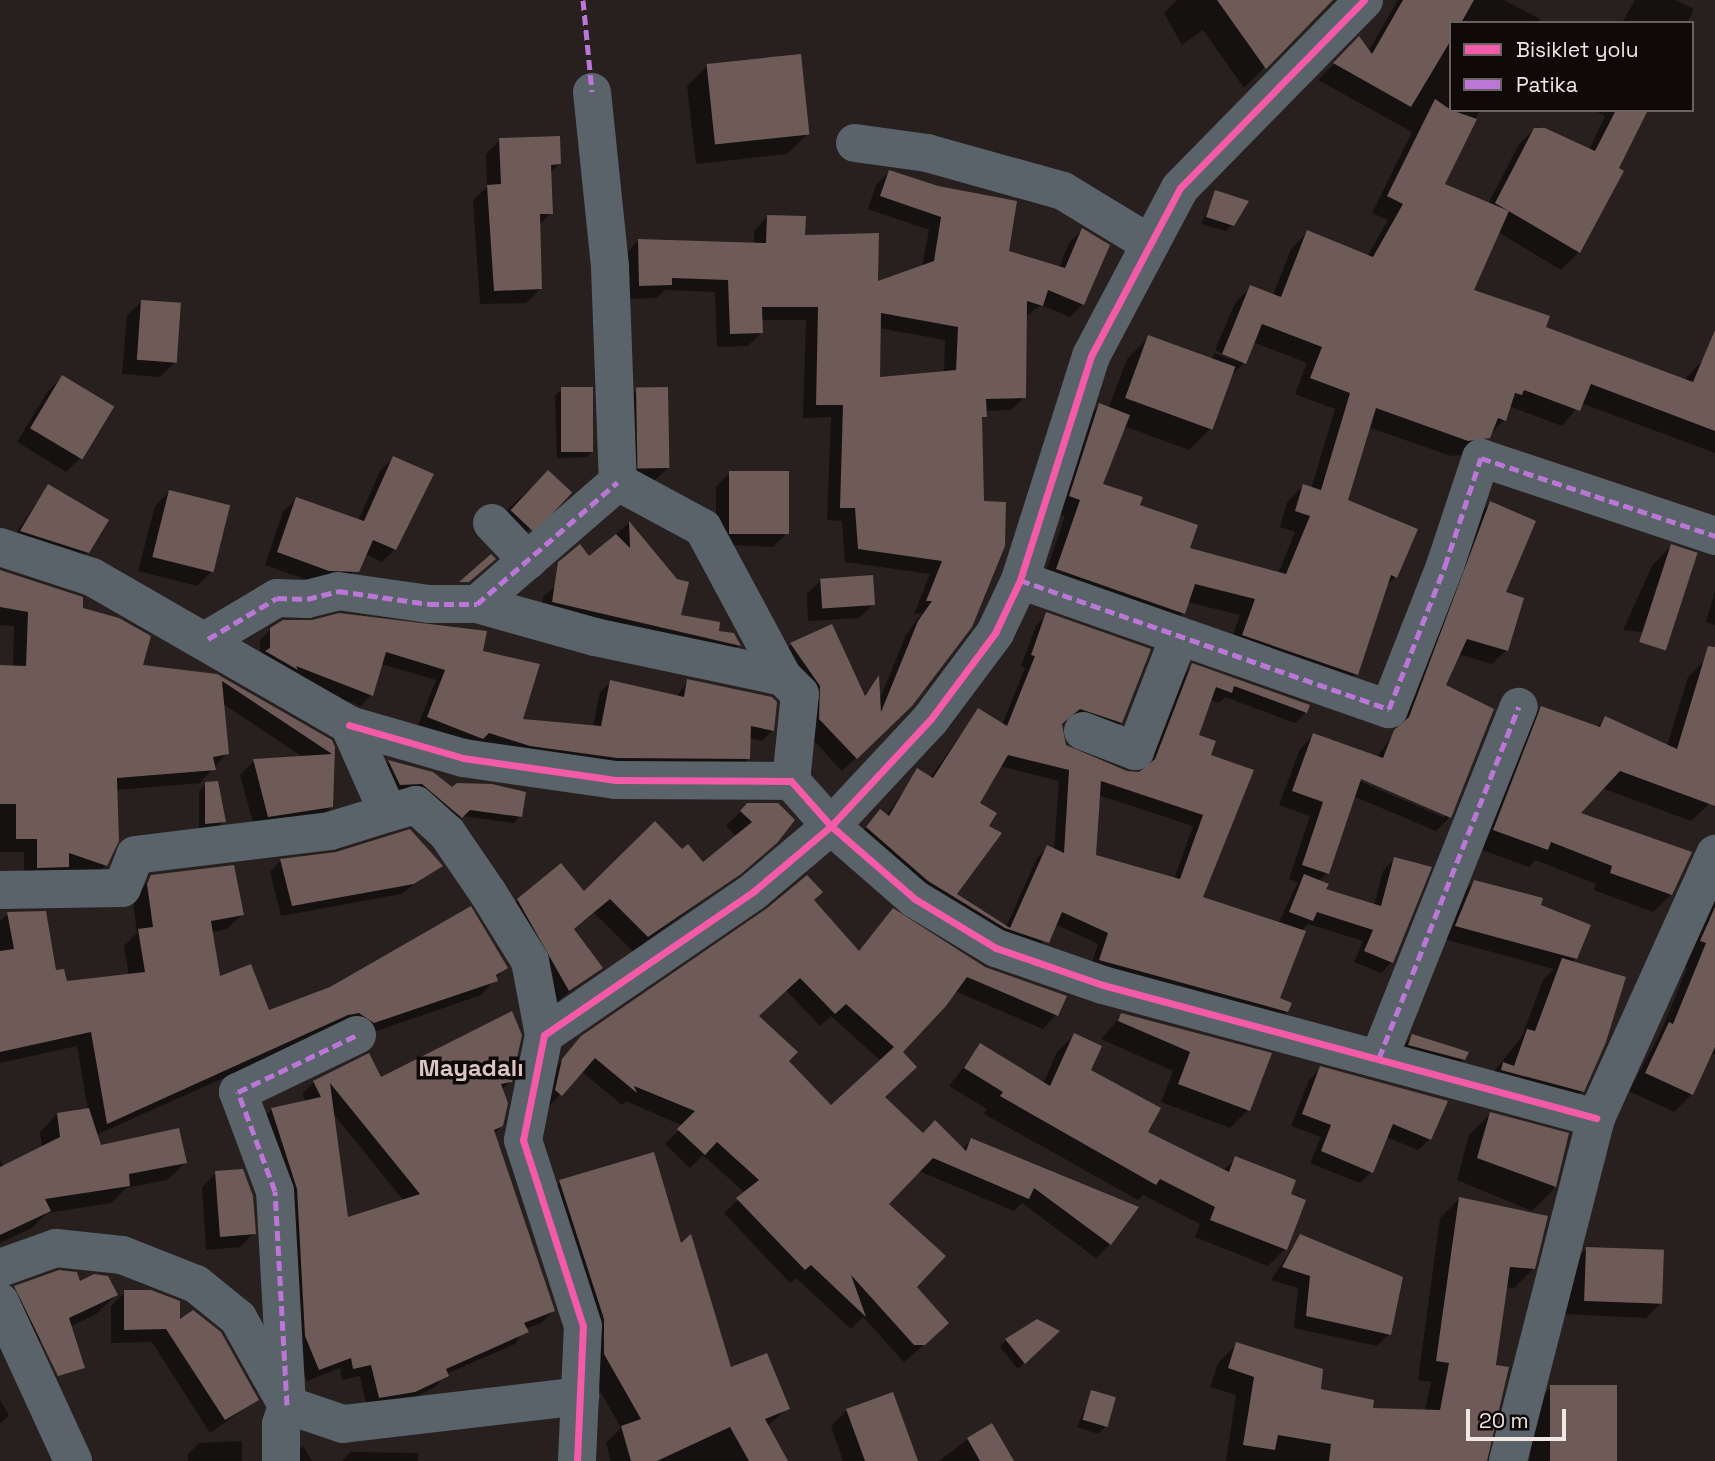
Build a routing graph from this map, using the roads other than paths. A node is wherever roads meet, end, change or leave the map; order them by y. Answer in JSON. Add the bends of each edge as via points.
{"nodes":[{"id":1,"x":1364,"y":0,"type":"edge"},
{"id":2,"x":592,"y":92,"type":"dead end"},
{"id":3,"x":855,"y":143,"type":"dead end"},
{"id":4,"x":1150,"y":244,"type":"junction"},
{"id":5,"x":618,"y":482,"type":"junction"},
{"id":6,"x":492,"y":523,"type":"dead end"},
{"id":7,"x":1715,"y":536,"type":"edge"},
{"id":8,"x":0,"y":547,"type":"edge"},
{"id":9,"x":528,"y":561,"type":"junction"},
{"id":10,"x":1020,"y":580,"type":"junction"},
{"id":11,"x":477,"y":604,"type":"junction"},
{"id":12,"x":1180,"y":637,"type":"junction"},
{"id":13,"x":208,"y":639,"type":"junction"},
{"id":14,"x":783,"y":677,"type":"junction"},
{"id":15,"x":1519,"y":707,"type":"dead end"},
{"id":16,"x":349,"y":725,"type":"junction"},
{"id":17,"x":1083,"y":731,"type":"dead end"},
{"id":18,"x":791,"y":781,"type":"junction"},
{"id":19,"x":388,"y":813,"type":"junction"},
{"id":20,"x":831,"y":826,"type":"junction"},
{"id":21,"x":1715,"y":854,"type":"edge"},
{"id":22,"x":0,"y":890,"type":"edge"},
{"id":23,"x":357,"y":1035,"type":"dead end"},
{"id":24,"x":544,"y":1035,"type":"junction"},
{"id":25,"x":1379,"y":1058,"type":"junction"},
{"id":26,"x":1596,"y":1118,"type":"junction"},
{"id":27,"x":0,"y":1268,"type":"edge"},
{"id":28,"x":0,"y":1302,"type":"edge"},
{"id":29,"x":580,"y":1396,"type":"junction"},
{"id":30,"x":287,"y":1405,"type":"junction"},
{"id":31,"x":73,"y":1461,"type":"edge"},
{"id":32,"x":281,"y":1461,"type":"edge"},
{"id":33,"x":577,"y":1461,"type":"edge"},
{"id":34,"x":1508,"y":1461,"type":"edge"}],
"edges":[{"from":1,"to":4,"type":"street","via":[[1180,188]]},
{"from":2,"to":5,"type":"street","via":[[610,267]]},
{"from":3,"to":4,"type":"street","via":[[927,153],[1063,191]]},
{"from":4,"to":10,"type":"street","via":[[1091,356]]},
{"from":5,"to":9,"type":"street"},
{"from":5,"to":14,"type":"street","via":[[703,528]]},
{"from":6,"to":9,"type":"street"},
{"from":7,"to":12,"type":"street","via":[[1481,458],[1389,709]]},
{"from":8,"to":13,"type":"street","via":[[92,577]]},
{"from":9,"to":11,"type":"street"},
{"from":10,"to":12,"type":"street"},
{"from":10,"to":20,"type":"street","via":[[995,633],[930,720]]},
{"from":11,"to":13,"type":"street","via":[[429,604],[338,591],[307,599],[277,597]]},
{"from":11,"to":14,"type":"street","via":[[595,637]]},
{"from":12,"to":17,"type":"street","via":[[1135,751]]},
{"from":13,"to":16,"type":"street"},
{"from":14,"to":18,"type":"street","via":[[800,694]]},
{"from":15,"to":25,"type":"street"},
{"from":16,"to":18,"type":"street","via":[[463,758],[615,780]]},
{"from":16,"to":19,"type":"street"},
{"from":18,"to":20,"type":"street"},
{"from":19,"to":22,"type":"street","via":[[330,831],[135,855],[122,888]]},
{"from":19,"to":24,"type":"street","via":[[416,805],[447,833],[530,961]]},
{"from":20,"to":24,"type":"street","via":[[754,891]]},
{"from":20,"to":25,"type":"street","via":[[915,899],[996,948],[1103,985]]},
{"from":21,"to":26,"type":"street"},
{"from":23,"to":30,"type":"street","via":[[238,1092],[275,1191]]},
{"from":24,"to":29,"type":"street","via":[[523,1140],[583,1326]]},
{"from":25,"to":26,"type":"street"},
{"from":26,"to":34,"type":"street"},
{"from":27,"to":30,"type":"street","via":[[56,1248],[122,1255],[196,1284],[238,1318]]},
{"from":28,"to":31,"type":"street"},
{"from":29,"to":30,"type":"street","via":[[343,1424]]},
{"from":29,"to":33,"type":"street"},
{"from":30,"to":32,"type":"street","via":[[281,1424]]}]}
